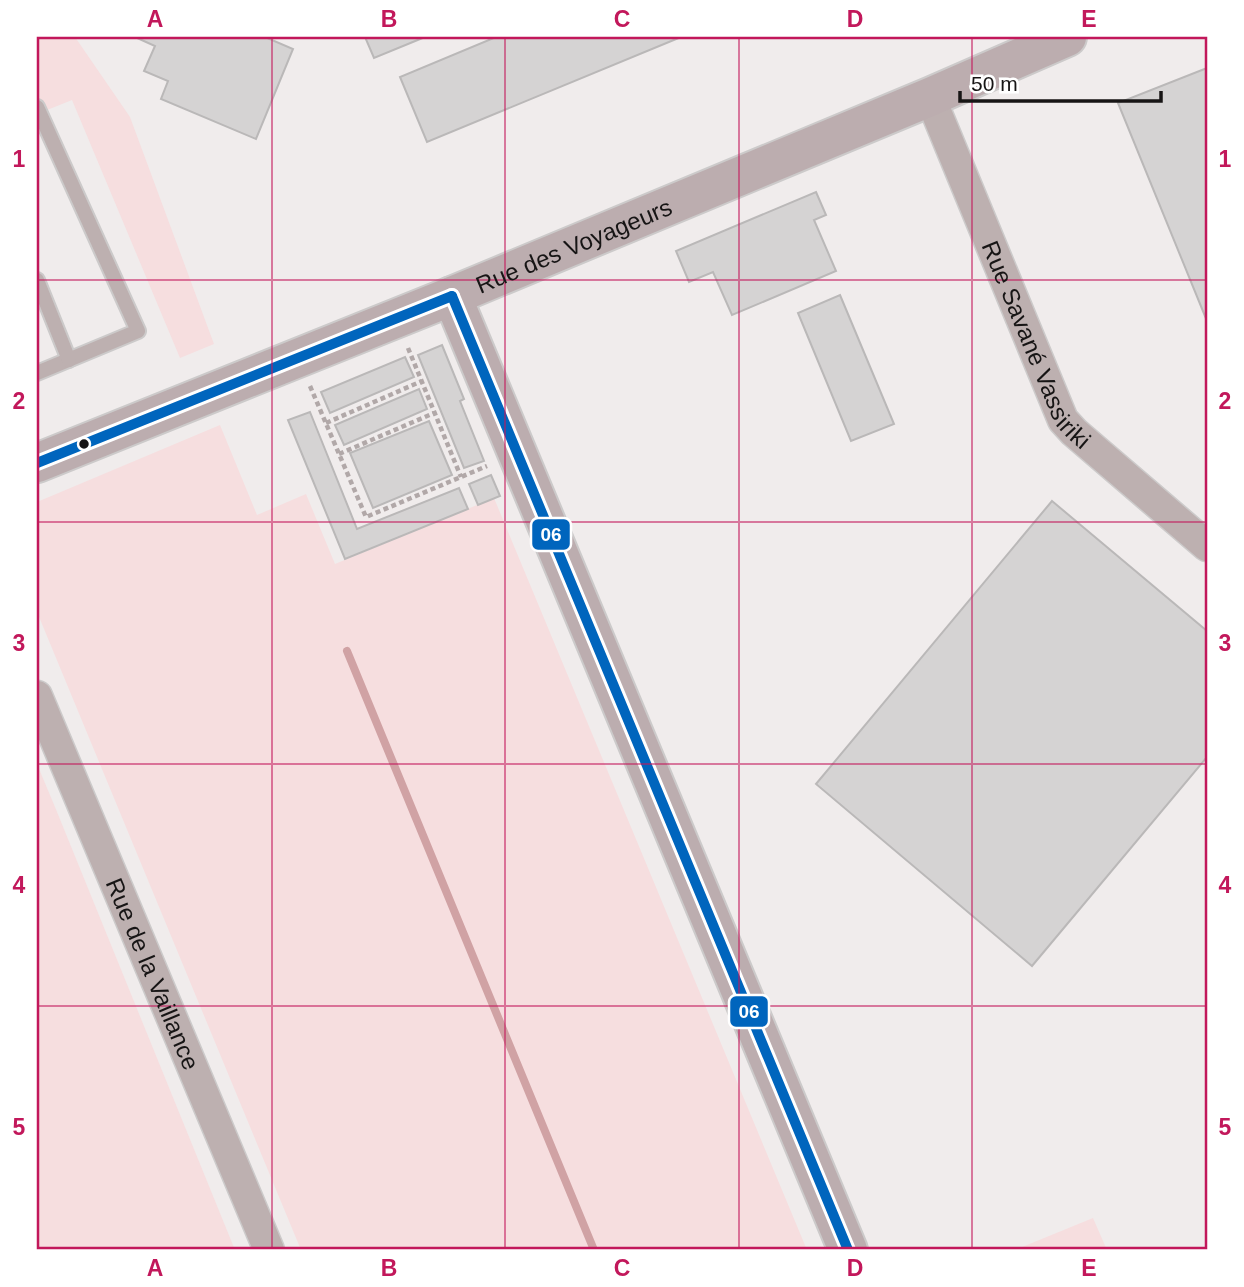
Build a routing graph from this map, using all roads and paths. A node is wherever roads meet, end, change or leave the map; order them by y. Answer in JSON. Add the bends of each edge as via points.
{"nodes":[{"id":1,"x":1068,"y":37,"type":"edge"},
{"id":2,"x":930,"y":97,"type":"junction"},
{"id":3,"x":37,"y":107,"type":"edge"},
{"id":4,"x":37,"y":280,"type":"edge"},
{"id":5,"x":452,"y":296,"type":"junction"},
{"id":6,"x":396,"y":318,"type":"junction"},
{"id":7,"x":298,"y":358,"type":"junction"},
{"id":8,"x":69,"y":360,"type":"junction"},
{"id":9,"x":37,"y":373,"type":"edge"},
{"id":10,"x":422,"y":381,"type":"junction"},
{"id":11,"x":435,"y":413,"type":"junction"},
{"id":12,"x":326,"y":423,"type":"junction"},
{"id":13,"x":517,"y":453,"type":"junction"},
{"id":14,"x":338,"y":454,"type":"junction"},
{"id":15,"x":37,"y":463,"type":"edge"},
{"id":16,"x":461,"y":477,"type":"junction"},
{"id":17,"x":1207,"y":546,"type":"edge"},
{"id":18,"x":37,"y":696,"type":"edge"},
{"id":19,"x":269,"y":1250,"type":"edge"},
{"id":20,"x":848,"y":1250,"type":"edge"}],
"edges":[{"from":1,"to":2,"type":"street","name":"Rue des Voyageurs"},
{"from":2,"to":5,"type":"street","name":"Rue des Voyageurs"},
{"from":2,"to":17,"type":"street","name":"Rue Savané Vassiriki","via":[[1063,420]]},
{"from":3,"to":8,"type":"lane","via":[[138,331]]},
{"from":4,"to":8,"type":"lane"},
{"from":5,"to":6,"type":"street","name":"Rue des Voyageurs"},
{"from":5,"to":13,"type":"street"},
{"from":6,"to":7,"type":"street","name":"Rue des Voyageurs"},
{"from":6,"to":10,"type":"path"},
{"from":7,"to":12,"type":"path"},
{"from":7,"to":15,"type":"street","name":"Rue des Voyageurs"},
{"from":8,"to":9,"type":"lane"},
{"from":10,"to":11,"type":"path"},
{"from":10,"to":12,"type":"path"},
{"from":11,"to":14,"type":"path"},
{"from":11,"to":16,"type":"path"},
{"from":12,"to":14,"type":"path"},
{"from":13,"to":16,"type":"path"},
{"from":13,"to":20,"type":"street"},
{"from":14,"to":16,"type":"path","via":[[366,517]]},
{"from":18,"to":19,"type":"street","name":"Rue de la Vaillance"}]}
